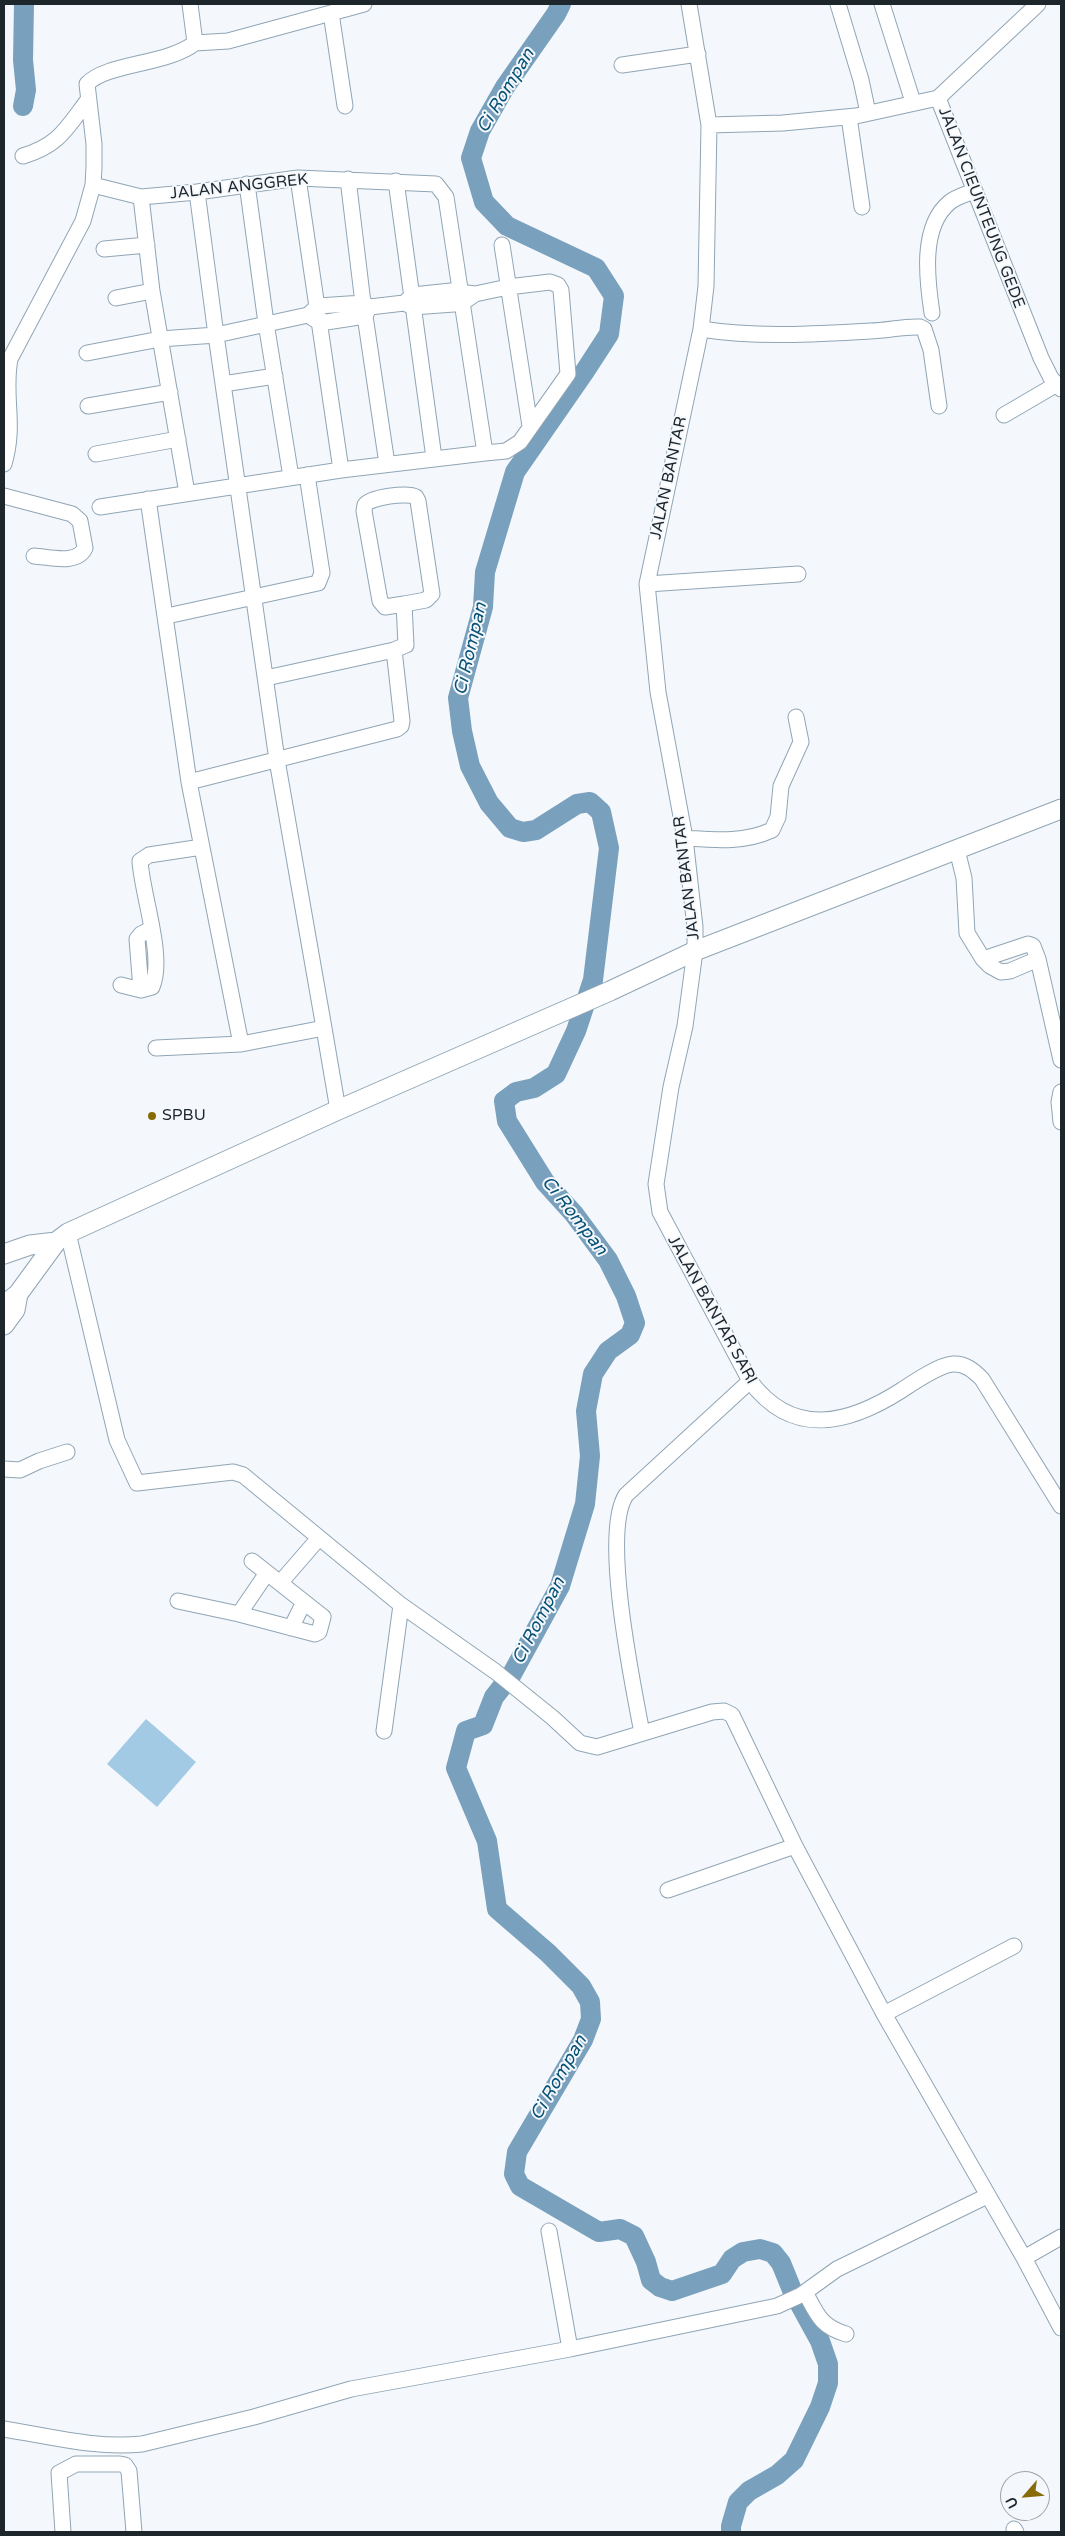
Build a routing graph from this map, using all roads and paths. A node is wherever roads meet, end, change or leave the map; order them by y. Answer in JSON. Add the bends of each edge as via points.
{"nodes":[{"id":1,"x":190,"y":4,"type":"edge"},
{"id":2,"x":364,"y":4,"type":"edge"},
{"id":3,"x":689,"y":4,"type":"edge"},
{"id":4,"x":838,"y":4,"type":"edge"},
{"id":5,"x":882,"y":4,"type":"edge"},
{"id":6,"x":1038,"y":4,"type":"edge"},
{"id":7,"x":331,"y":13,"type":"junction"},
{"id":8,"x":195,"y":43,"type":"junction"},
{"id":9,"x":698,"y":54,"type":"junction"},
{"id":10,"x":622,"y":65,"type":"dead end"},
{"id":11,"x":938,"y":98,"type":"junction"},
{"id":12,"x":88,"y":100,"type":"junction"},
{"id":13,"x":913,"y":102,"type":"junction"},
{"id":14,"x":345,"y":106,"type":"dead end"},
{"id":15,"x":868,"y":113,"type":"junction"},
{"id":16,"x":849,"y":117,"type":"junction"},
{"id":17,"x":709,"y":125,"type":"junction"},
{"id":18,"x":23,"y":156,"type":"dead end"},
{"id":19,"x":298,"y":178,"type":"junction"},
{"id":20,"x":348,"y":179,"type":"junction"},
{"id":21,"x":396,"y":181,"type":"junction"},
{"id":22,"x":247,"y":184,"type":"junction"},
{"id":23,"x":92,"y":185,"type":"junction"},
{"id":24,"x":974,"y":191,"type":"junction"},
{"id":25,"x":196,"y":192,"type":"junction"},
{"id":26,"x":141,"y":197,"type":"junction"},
{"id":27,"x":862,"y":207,"type":"dead end"},
{"id":28,"x":147,"y":245,"type":"junction"},
{"id":29,"x":502,"y":245,"type":"dead end"},
{"id":30,"x":104,"y":249,"type":"dead end"},
{"id":31,"x":508,"y":287,"type":"junction"},
{"id":32,"x":152,"y":291,"type":"junction"},
{"id":33,"x":461,"y":297,"type":"junction"},
{"id":34,"x":116,"y":298,"type":"dead end"},
{"id":35,"x":410,"y":302,"type":"junction"},
{"id":36,"x":366,"y":308,"type":"junction"},
{"id":37,"x":932,"y":313,"type":"dead end"},
{"id":38,"x":315,"y":314,"type":"junction"},
{"id":39,"x":266,"y":323,"type":"junction"},
{"id":40,"x":701,"y":329,"type":"junction"},
{"id":41,"x":216,"y":335,"type":"junction"},
{"id":42,"x":160,"y":339,"type":"junction"},
{"id":43,"x":87,"y":353,"type":"dead end"},
{"id":44,"x":275,"y":376,"type":"junction"},
{"id":45,"x":223,"y":384,"type":"junction"},
{"id":46,"x":1059,"y":387,"type":"edge"},
{"id":47,"x":170,"y":392,"type":"junction"},
{"id":48,"x":88,"y":406,"type":"dead end"},
{"id":49,"x":939,"y":406,"type":"dead end"},
{"id":50,"x":1004,"y":415,"type":"dead end"},
{"id":51,"x":530,"y":426,"type":"junction"},
{"id":52,"x":178,"y":440,"type":"junction"},
{"id":53,"x":485,"y":453,"type":"junction"},
{"id":54,"x":96,"y":454,"type":"dead end"},
{"id":55,"x":434,"y":458,"type":"junction"},
{"id":56,"x":4,"y":464,"type":"edge"},
{"id":57,"x":387,"y":464,"type":"junction"},
{"id":58,"x":341,"y":470,"type":"junction"},
{"id":59,"x":307,"y":475,"type":"junction"},
{"id":60,"x":291,"y":477,"type":"junction"},
{"id":61,"x":237,"y":485,"type":"junction"},
{"id":62,"x":187,"y":493,"type":"junction"},
{"id":63,"x":4,"y":496,"type":"edge"},
{"id":64,"x":148,"y":499,"type":"junction"},
{"id":65,"x":100,"y":507,"type":"dead end"},
{"id":66,"x":34,"y":556,"type":"dead end"},
{"id":67,"x":798,"y":574,"type":"dead end"},
{"id":68,"x":647,"y":584,"type":"junction"},
{"id":69,"x":253,"y":598,"type":"junction"},
{"id":70,"x":404,"y":604,"type":"junction"},
{"id":71,"x":167,"y":616,"type":"junction"},
{"id":72,"x":394,"y":650,"type":"junction"},
{"id":73,"x":266,"y":678,"type":"junction"},
{"id":74,"x":796,"y":717,"type":"dead end"},
{"id":75,"x":277,"y":760,"type":"junction"},
{"id":76,"x":189,"y":782,"type":"junction"},
{"id":77,"x":1061,"y":809,"type":"edge"},
{"id":78,"x":684,"y":838,"type":"junction"},
{"id":79,"x":202,"y":847,"type":"junction"},
{"id":80,"x":956,"y":850,"type":"junction"},
{"id":81,"x":695,"y":951,"type":"junction"},
{"id":82,"x":983,"y":959,"type":"junction"},
{"id":83,"x":1038,"y":959,"type":"junction"},
{"id":84,"x":121,"y":985,"type":"dead end"},
{"id":85,"x":324,"y":1028,"type":"junction"},
{"id":86,"x":240,"y":1044,"type":"junction"},
{"id":87,"x":156,"y":1048,"type":"dead end"},
{"id":88,"x":1061,"y":1060,"type":"edge"},
{"id":89,"x":1061,"y":1092,"type":"edge"},
{"id":90,"x":338,"y":1110,"type":"junction"},
{"id":91,"x":1061,"y":1122,"type":"edge"},
{"id":92,"x":62,"y":1238,"type":"junction"},
{"id":93,"x":4,"y":1254,"type":"edge"},
{"id":94,"x":11,"y":1299,"type":"edge"},
{"id":95,"x":4,"y":1325,"type":"edge"},
{"id":96,"x":750,"y":1381,"type":"junction"},
{"id":97,"x":67,"y":1452,"type":"dead end"},
{"id":98,"x":4,"y":1469,"type":"edge"},
{"id":99,"x":1059,"y":1499,"type":"edge"},
{"id":100,"x":319,"y":1538,"type":"junction"},
{"id":101,"x":252,"y":1561,"type":"dead end"},
{"id":102,"x":267,"y":1572,"type":"junction"},
{"id":103,"x":280,"y":1582,"type":"junction"},
{"id":104,"x":178,"y":1601,"type":"dead end"},
{"id":105,"x":304,"y":1602,"type":"junction"},
{"id":106,"x":401,"y":1605,"type":"junction"},
{"id":107,"x":239,"y":1614,"type":"junction"},
{"id":108,"x":291,"y":1628,"type":"junction"},
{"id":109,"x":384,"y":1731,"type":"dead end"},
{"id":110,"x":642,"y":1733,"type":"junction"},
{"id":111,"x":795,"y":1846,"type":"junction"},
{"id":112,"x":668,"y":1890,"type":"dead end"},
{"id":113,"x":1014,"y":1946,"type":"dead end"},
{"id":114,"x":884,"y":2014,"type":"junction"},
{"id":115,"x":987,"y":2196,"type":"junction"},
{"id":116,"x":549,"y":2232,"type":"dead end"},
{"id":117,"x":1061,"y":2238,"type":"edge"},
{"id":118,"x":1024,"y":2258,"type":"junction"},
{"id":119,"x":799,"y":2296,"type":"junction"},
{"id":120,"x":1061,"y":2328,"type":"edge"},
{"id":121,"x":846,"y":2334,"type":"dead end"},
{"id":122,"x":570,"y":2349,"type":"junction"},
{"id":123,"x":4,"y":2429,"type":"edge"},
{"id":124,"x":81,"y":2441,"type":"junction"},
{"id":125,"x":76,"y":2464,"type":"junction"},
{"id":126,"x":62,"y":2532,"type":"edge"},
{"id":127,"x":134,"y":2532,"type":"edge"}],
"edges":[{"from":1,"to":8,"type":"street"},
{"from":2,"to":7,"type":"street"},
{"from":3,"to":9,"type":"street","name":"JALAN BANTAR"},
{"from":4,"to":15,"type":"street"},
{"from":5,"to":13,"type":"street"},
{"from":6,"to":11,"type":"street"},
{"from":7,"to":8,"type":"street","via":[[228,41]]},
{"from":7,"to":14,"type":"street"},
{"from":8,"to":12,"type":"street","via":[[180,53],[91,80],[86,89]]},
{"from":9,"to":10,"type":"street"},
{"from":9,"to":17,"type":"street","name":"JALAN BANTAR"},
{"from":11,"to":13,"type":"street","name":"JALAN CIEUNTEUNG GEDE"},
{"from":11,"to":24,"type":"street","name":"JALAN CIEUNTEUNG GEDE"},
{"from":12,"to":18,"type":"street","via":[[57,140]]},
{"from":12,"to":23,"type":"street","via":[[94,144]]},
{"from":13,"to":15,"type":"street","name":"JALAN CIEUNTEUNG GEDE"},
{"from":15,"to":16,"type":"street","name":"JALAN CIEUNTEUNG GEDE"},
{"from":16,"to":17,"type":"street","name":"JALAN CIEUNTEUNG GEDE"},
{"from":16,"to":27,"type":"street"},
{"from":17,"to":40,"type":"street","name":"JALAN BANTAR","via":[[706,286]]},
{"from":19,"to":20,"type":"street","name":"JALAN ANGGREK"},
{"from":19,"to":22,"type":"street","name":"JALAN ANGGREK"},
{"from":19,"to":38,"type":"street"},
{"from":20,"to":21,"type":"street","name":"JALAN ANGGREK"},
{"from":20,"to":36,"type":"street"},
{"from":21,"to":33,"type":"street","name":"JALAN ANGGREK","via":[[436,184],[444,192]]},
{"from":21,"to":35,"type":"street"},
{"from":22,"to":25,"type":"street","name":"JALAN ANGGREK"},
{"from":22,"to":39,"type":"street"},
{"from":23,"to":26,"type":"street","name":"JALAN ANGGREK"},
{"from":23,"to":56,"type":"street","via":[[83,222],[10,359],[6,378],[11,428]]},
{"from":24,"to":37,"type":"street","via":[[950,202],[933,224],[928,259]]},
{"from":24,"to":46,"type":"street","name":"JALAN CIEUNTEUNG GEDE","via":[[1041,358]]},
{"from":25,"to":26,"type":"street","name":"JALAN ANGGREK"},
{"from":25,"to":41,"type":"street"},
{"from":26,"to":28,"type":"street"},
{"from":28,"to":30,"type":"street"},
{"from":28,"to":32,"type":"street"},
{"from":29,"to":31,"type":"street"},
{"from":31,"to":33,"type":"street"},
{"from":31,"to":51,"type":"street"},
{"from":31,"to":51,"type":"street","via":[[550,282],[561,290],[568,374]]},
{"from":32,"to":34,"type":"street"},
{"from":32,"to":42,"type":"street"},
{"from":33,"to":35,"type":"street"},
{"from":33,"to":53,"type":"street"},
{"from":35,"to":36,"type":"street"},
{"from":35,"to":55,"type":"street"},
{"from":36,"to":38,"type":"street"},
{"from":36,"to":57,"type":"street"},
{"from":38,"to":39,"type":"street"},
{"from":38,"to":58,"type":"street"},
{"from":39,"to":41,"type":"street"},
{"from":39,"to":44,"type":"street"},
{"from":40,"to":49,"type":"street","via":[[767,336],[920,327],[924,329],[931,350]]},
{"from":40,"to":68,"type":"street","name":"JALAN BANTAR"},
{"from":41,"to":42,"type":"street"},
{"from":41,"to":45,"type":"street"},
{"from":42,"to":43,"type":"street"},
{"from":42,"to":47,"type":"street"},
{"from":44,"to":45,"type":"street"},
{"from":44,"to":60,"type":"street"},
{"from":45,"to":61,"type":"street"},
{"from":46,"to":50,"type":"street"},
{"from":47,"to":48,"type":"street"},
{"from":47,"to":52,"type":"street"},
{"from":51,"to":53,"type":"street","via":[[513,448]]},
{"from":52,"to":54,"type":"street"},
{"from":52,"to":62,"type":"street"},
{"from":53,"to":55,"type":"street"},
{"from":55,"to":57,"type":"street"},
{"from":57,"to":58,"type":"street"},
{"from":58,"to":59,"type":"street"},
{"from":59,"to":60,"type":"street"},
{"from":59,"to":69,"type":"street","via":[[322,573],[318,583]]},
{"from":60,"to":61,"type":"street"},
{"from":61,"to":62,"type":"street"},
{"from":61,"to":69,"type":"street"},
{"from":62,"to":64,"type":"street"},
{"from":63,"to":66,"type":"street","via":[[72,514],[80,521],[85,538],[83,552],[66,559]]},
{"from":64,"to":65,"type":"street"},
{"from":64,"to":71,"type":"street"},
{"from":67,"to":68,"type":"street"},
{"from":68,"to":78,"type":"street","name":"JALAN BANTAR","via":[[658,692]]},
{"from":69,"to":71,"type":"street"},
{"from":69,"to":73,"type":"street"},
{"from":70,"to":70,"type":"street","via":[[429,599],[432,594],[418,501],[410,494],[371,500],[364,511],[380,601],[386,606]]},
{"from":70,"to":72,"type":"street","via":[[407,642]]},
{"from":71,"to":76,"type":"street"},
{"from":72,"to":73,"type":"street"},
{"from":72,"to":75,"type":"street","via":[[401,726]]},
{"from":73,"to":75,"type":"street"},
{"from":74,"to":78,"type":"street","via":[[801,742],[781,786],[778,817],[772,830],[753,838],[721,841]]},
{"from":75,"to":76,"type":"street"},
{"from":75,"to":85,"type":"street"},
{"from":76,"to":79,"type":"street"},
{"from":77,"to":80,"type":"main road"},
{"from":78,"to":81,"type":"street","name":"JALAN BANTAR"},
{"from":79,"to":84,"type":"street","via":[[149,855],[140,861],[151,929],[137,939],[141,990]]},
{"from":79,"to":86,"type":"street"},
{"from":80,"to":81,"type":"main road"},
{"from":80,"to":82,"type":"street","via":[[964,878],[967,933]]},
{"from":81,"to":90,"type":"main road"},
{"from":81,"to":96,"type":"street","name":"JALAN BANTAR SARI","via":[[656,1196],[669,1230]]},
{"from":82,"to":83,"type":"street","via":[[1001,972]]},
{"from":82,"to":83,"type":"street","via":[[1028,944],[1033,946]]},
{"from":83,"to":88,"type":"street"},
{"from":85,"to":86,"type":"street"},
{"from":85,"to":90,"type":"street"},
{"from":86,"to":87,"type":"street"},
{"from":89,"to":91,"type":"street"},
{"from":90,"to":92,"type":"main road"},
{"from":92,"to":93,"type":"main road"},
{"from":92,"to":94,"type":"main road"},
{"from":92,"to":100,"type":"street","via":[[117,1440],[134,1480],[142,1483],[237,1473]]},
{"from":94,"to":95,"type":"main road","via":[[15,1310]]},
{"from":96,"to":99,"type":"street","name":"JALAN BANTAR SARI","via":[[760,1395],[778,1410],[799,1417],[828,1420],[859,1414],[932,1372],[952,1363],[962,1365],[982,1378]]},
{"from":96,"to":110,"type":"street","via":[[626,1495],[621,1505],[617,1535],[619,1586]]},
{"from":97,"to":98,"type":"street","via":[[20,1470]]},
{"from":100,"to":103,"type":"street"},
{"from":100,"to":106,"type":"street"},
{"from":101,"to":102,"type":"street"},
{"from":102,"to":103,"type":"street"},
{"from":102,"to":107,"type":"street"},
{"from":103,"to":105,"type":"street"},
{"from":104,"to":107,"type":"street"},
{"from":105,"to":108,"type":"street"},
{"from":105,"to":108,"type":"street","via":[[322,1616],[319,1632],[315,1634]]},
{"from":106,"to":109,"type":"street"},
{"from":106,"to":110,"type":"street","via":[[496,1672],[580,1743],[597,1747]]},
{"from":107,"to":108,"type":"street"},
{"from":110,"to":111,"type":"street","via":[[712,1712],[724,1711],[732,1715]]},
{"from":111,"to":112,"type":"street"},
{"from":111,"to":114,"type":"street"},
{"from":113,"to":114,"type":"street"},
{"from":114,"to":115,"type":"street"},
{"from":115,"to":118,"type":"street"},
{"from":115,"to":119,"type":"street","via":[[837,2269]]},
{"from":116,"to":122,"type":"street"},
{"from":117,"to":118,"type":"street"},
{"from":118,"to":120,"type":"street"},
{"from":119,"to":121,"type":"street","via":[[831,2330]]},
{"from":119,"to":122,"type":"street","via":[[777,2306]]},
{"from":122,"to":124,"type":"street","via":[[351,2389],[142,2444]]},
{"from":123,"to":124,"type":"street"},
{"from":124,"to":125,"type":"street"},
{"from":125,"to":126,"type":"street","via":[[58,2473]]},
{"from":125,"to":127,"type":"street","via":[[120,2464],[127,2468]]}]}
